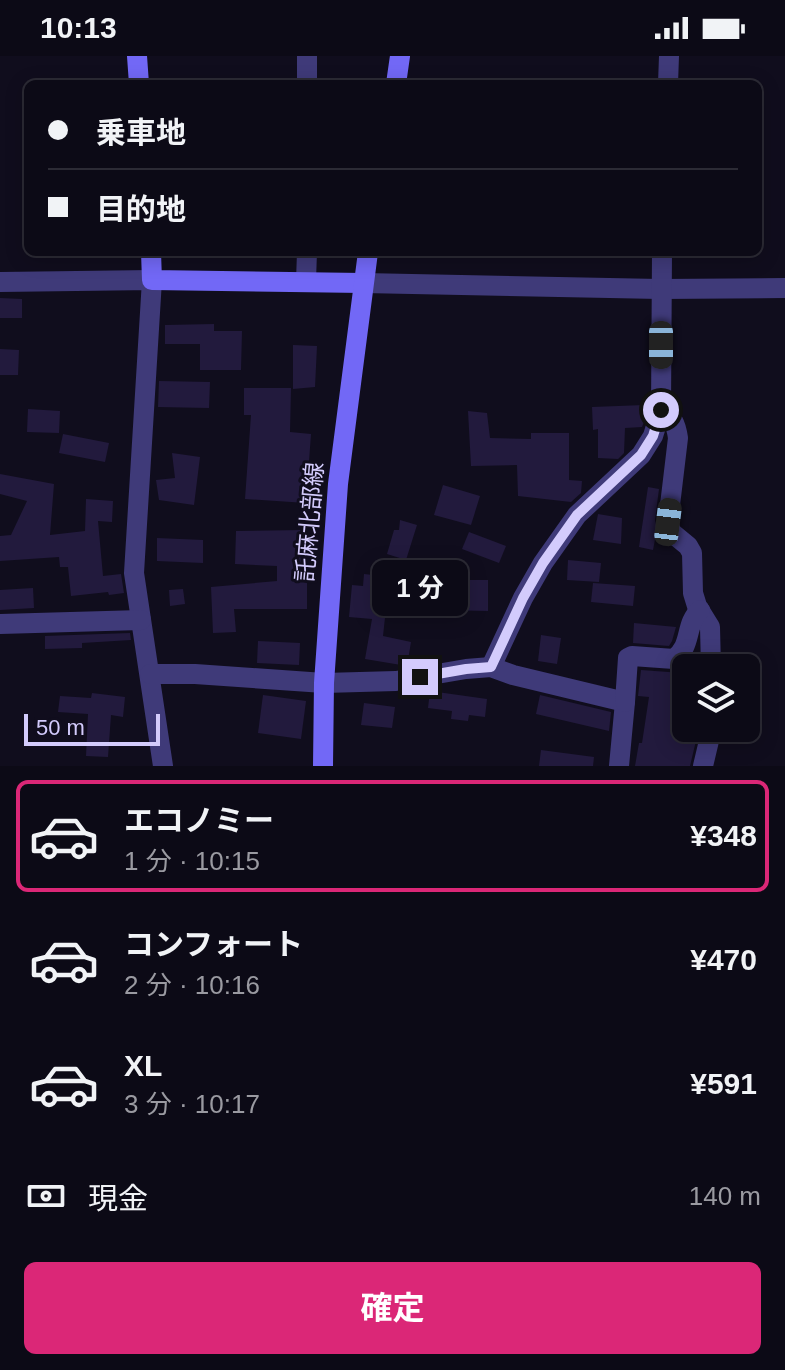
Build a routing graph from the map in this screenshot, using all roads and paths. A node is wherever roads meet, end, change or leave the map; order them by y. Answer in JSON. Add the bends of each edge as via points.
{"nodes":[{"id":1,"x":137,"y":56,"type":"edge"},
{"id":2,"x":307,"y":56,"type":"edge"},
{"id":3,"x":400,"y":56,"type":"edge"},
{"id":4,"x":669,"y":56,"type":"edge"},
{"id":5,"x":139,"y":80,"type":"edge"},
{"id":6,"x":307,"y":80,"type":"edge"},
{"id":7,"x":397,"y":80,"type":"edge"},
{"id":8,"x":668,"y":80,"type":"edge"},
{"id":9,"x":151,"y":256,"type":"edge"},
{"id":10,"x":307,"y":256,"type":"edge"},
{"id":11,"x":367,"y":256,"type":"edge"},
{"id":12,"x":662,"y":256,"type":"edge"},
{"id":13,"x":152,"y":280,"type":"junction"},
{"id":14,"x":306,"y":281,"type":"junction"},
{"id":15,"x":0,"y":282,"type":"edge"},
{"id":16,"x":363,"y":283,"type":"junction"},
{"id":17,"x":785,"y":288,"type":"edge"},
{"id":18,"x":660,"y":289,"type":"junction"},
{"id":19,"x":661,"y":410,"type":"junction"},
{"id":20,"x":700,"y":610,"type":"junction"},
{"id":21,"x":141,"y":620,"type":"junction"},
{"id":22,"x":0,"y":624,"type":"edge"},
{"id":23,"x":711,"y":654,"type":"edge"},
{"id":24,"x":491,"y":667,"type":"junction"},
{"id":25,"x":150,"y":674,"type":"junction"},
{"id":26,"x":324,"y":683,"type":"junction"},
{"id":27,"x":625,"y":702,"type":"junction"},
{"id":28,"x":709,"y":742,"type":"edge"},
{"id":29,"x":163,"y":766,"type":"edge"},
{"id":30,"x":323,"y":766,"type":"edge"},
{"id":31,"x":619,"y":766,"type":"edge"},
{"id":32,"x":703,"y":766,"type":"edge"}],
"edges":[{"from":1,"to":5,"type":"main road"},
{"from":2,"to":6,"type":"street"},
{"from":3,"to":7,"type":"main road"},
{"from":4,"to":8,"type":"street"},
{"from":9,"to":13,"type":"main road"},
{"from":10,"to":14,"type":"street"},
{"from":11,"to":16,"type":"main road","name":"託麻北部線"},
{"from":12,"to":18,"type":"street"},
{"from":13,"to":14,"type":"main road"},
{"from":13,"to":15,"type":"street"},
{"from":13,"to":21,"type":"street","via":[[134,573]]},
{"from":14,"to":16,"type":"main road"},
{"from":16,"to":18,"type":"street"},
{"from":16,"to":26,"type":"main road","name":"託麻北部線","via":[[338,484]]},
{"from":17,"to":18,"type":"street"},
{"from":18,"to":19,"type":"street"},
{"from":19,"to":20,"type":"street","via":[[671,416],[678,438],[668,522],[692,553],[693,593]]},
{"from":19,"to":24,"type":"street","via":[[641,455],[577,515],[543,563]]},
{"from":20,"to":23,"type":"street","via":[[710,627]]},
{"from":20,"to":27,"type":"street","via":[[678,657],[628,658]]},
{"from":21,"to":22,"type":"street"},
{"from":21,"to":25,"type":"street"},
{"from":24,"to":26,"type":"street","via":[[396,681]]},
{"from":24,"to":27,"type":"street"},
{"from":25,"to":26,"type":"street"},
{"from":25,"to":29,"type":"street"},
{"from":26,"to":30,"type":"main road","name":"託麻北部線"},
{"from":27,"to":31,"type":"street"},
{"from":28,"to":32,"type":"street"}]}
